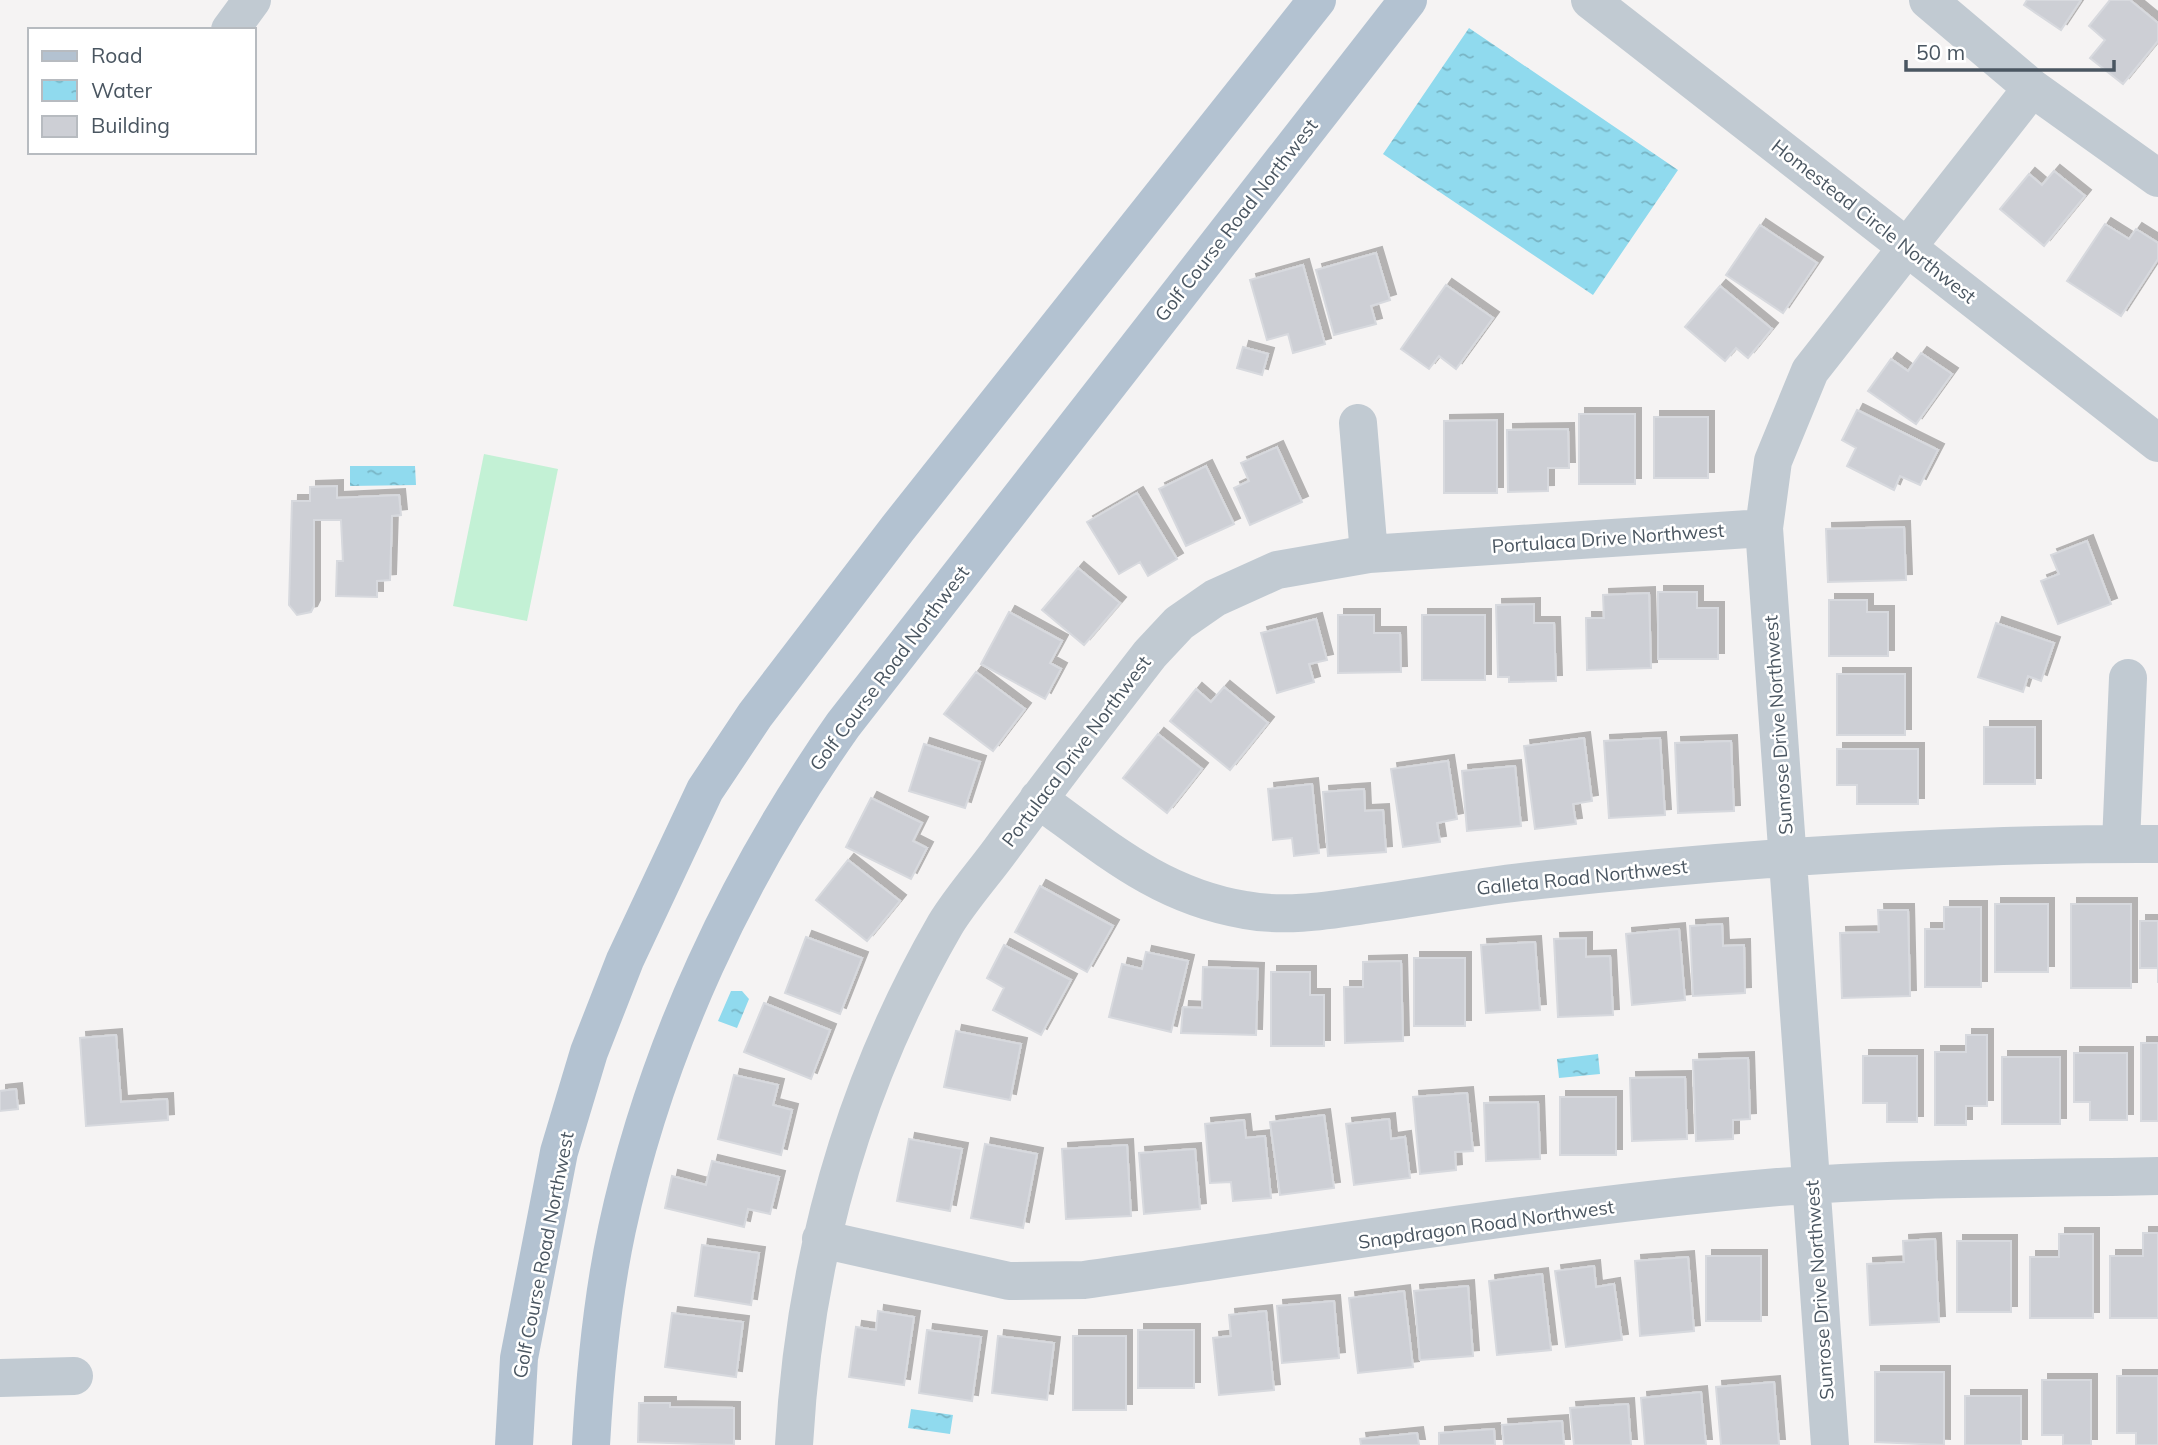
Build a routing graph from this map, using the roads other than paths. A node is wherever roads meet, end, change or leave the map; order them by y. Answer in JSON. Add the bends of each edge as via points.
{"nodes":[{"id":1,"x":252,"y":0,"type":"edge"},
{"id":2,"x":1317,"y":0,"type":"edge"},
{"id":3,"x":1408,"y":0,"type":"edge"},
{"id":4,"x":1590,"y":0,"type":"edge"},
{"id":5,"x":1928,"y":0,"type":"edge"},
{"id":6,"x":231,"y":28,"type":"edge"},
{"id":7,"x":2032,"y":88,"type":"junction"},
{"id":8,"x":2158,"y":178,"type":"edge"},
{"id":9,"x":1908,"y":249,"type":"junction"},
{"id":10,"x":1358,"y":423,"type":"dead end"},
{"id":11,"x":2158,"y":443,"type":"edge"},
{"id":12,"x":1764,"y":528,"type":"junction"},
{"id":13,"x":1369,"y":554,"type":"junction"},
{"id":14,"x":2128,"y":678,"type":"dead end"},
{"id":15,"x":1038,"y":800,"type":"junction"},
{"id":16,"x":2140,"y":844,"type":"edge"},
{"id":17,"x":1788,"y":856,"type":"junction"},
{"id":18,"x":2158,"y":1176,"type":"edge"},
{"id":19,"x":1811,"y":1185,"type":"junction"},
{"id":20,"x":821,"y":1239,"type":"junction"},
{"id":21,"x":74,"y":1376,"type":"dead end"},
{"id":22,"x":0,"y":1378,"type":"edge"},
{"id":23,"x":514,"y":1445,"type":"edge"},
{"id":24,"x":591,"y":1445,"type":"edge"},
{"id":25,"x":794,"y":1445,"type":"edge"},
{"id":26,"x":1830,"y":1445,"type":"edge"}],
"edges":[{"from":1,"to":6,"type":"street"},
{"from":2,"to":23,"type":"main road","name":"Golf Course Road Northwest","via":[[898,528],[755,715],[705,790],[625,960],[589,1052],[563,1140],[519,1358]]},
{"from":3,"to":24,"type":"main road","name":"Golf Course Road Northwest","via":[[843,724],[811,769],[725,920],[669,1052],[627,1191],[607,1298]]},
{"from":4,"to":9,"type":"street","name":"Homestead Circle Northwest"},
{"from":5,"to":7,"type":"street"},
{"from":7,"to":8,"type":"street"},
{"from":7,"to":9,"type":"street","name":"Sunrose Drive Northwest"},
{"from":9,"to":11,"type":"street","name":"Homestead Circle Northwest"},
{"from":9,"to":12,"type":"street","name":"Sunrose Drive Northwest","via":[[1810,371],[1773,461]]},
{"from":10,"to":13,"type":"street"},
{"from":12,"to":13,"type":"street","name":"Portulaca Drive Northwest"},
{"from":12,"to":17,"type":"street","name":"Sunrose Drive Northwest"},
{"from":13,"to":15,"type":"street","name":"Portulaca Drive Northwest","via":[[1277,570],[1215,598],[1179,623]]},
{"from":14,"to":16,"type":"street"},
{"from":15,"to":17,"type":"street","name":"Galleta Road Northwest","via":[[1150,879],[1199,900],[1248,911],[1305,913],[1535,880]]},
{"from":15,"to":20,"type":"street","name":"Portulaca Drive Northwest","via":[[946,923],[873,1068],[844,1151]]},
{"from":16,"to":17,"type":"street","name":"Galleta Road Northwest"},
{"from":17,"to":19,"type":"street","name":"Sunrose Drive Northwest"},
{"from":18,"to":19,"type":"street","name":"Snapdragon Road Northwest"},
{"from":19,"to":20,"type":"street","name":"Snapdragon Road Northwest","via":[[1560,1213],[1084,1280],[1009,1281]]},
{"from":19,"to":26,"type":"street","name":"Sunrose Drive Northwest"},
{"from":20,"to":25,"type":"street","name":"Portulaca Drive Northwest","via":[[798,1367]]},
{"from":21,"to":22,"type":"street"}]}
